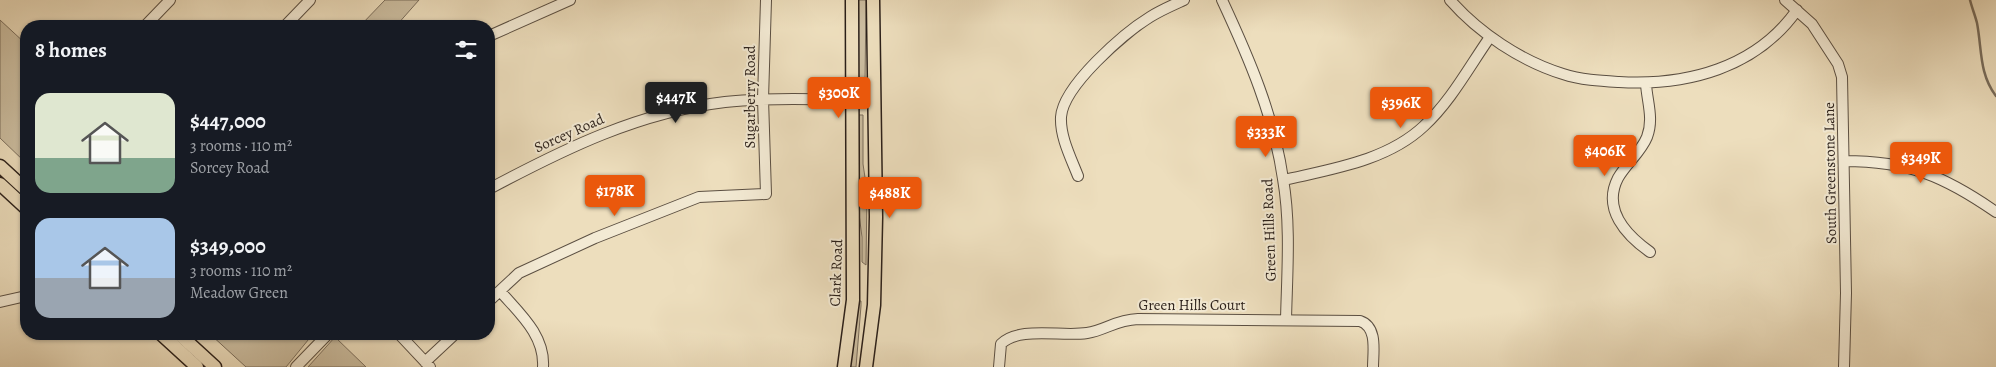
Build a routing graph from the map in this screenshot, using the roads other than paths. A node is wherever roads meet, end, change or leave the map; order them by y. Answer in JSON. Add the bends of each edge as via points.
{"nodes":[{"id":1,"x":170,"y":0,"type":"edge"},
{"id":2,"x":310,"y":0,"type":"edge"},
{"id":3,"x":570,"y":0,"type":"edge"},
{"id":4,"x":766,"y":0,"type":"edge"},
{"id":5,"x":852,"y":0,"type":"edge"},
{"id":6,"x":873,"y":0,"type":"edge"},
{"id":7,"x":1184,"y":0,"type":"edge"},
{"id":8,"x":1222,"y":0,"type":"edge"},
{"id":9,"x":1450,"y":0,"type":"edge"},
{"id":10,"x":1785,"y":0,"type":"edge"},
{"id":11,"x":1797,"y":10,"type":"junction"},
{"id":12,"x":151,"y":20,"type":"edge"},
{"id":13,"x":291,"y":20,"type":"edge"},
{"id":14,"x":495,"y":33,"type":"edge"},
{"id":15,"x":1490,"y":37,"type":"junction"},
{"id":16,"x":1646,"y":84,"type":"junction"},
{"id":17,"x":763,"y":99,"type":"junction"},
{"id":18,"x":873,"y":99,"type":"junction"},
{"id":19,"x":852,"y":100,"type":"junction"},
{"id":20,"x":1844,"y":161,"type":"junction"},
{"id":21,"x":0,"y":166,"type":"edge"},
{"id":22,"x":1078,"y":176,"type":"dead end"},
{"id":23,"x":1284,"y":180,"type":"junction"},
{"id":24,"x":0,"y":184,"type":"edge"},
{"id":25,"x":20,"y":184,"type":"edge"},
{"id":26,"x":495,"y":186,"type":"edge"},
{"id":27,"x":20,"y":202,"type":"edge"},
{"id":28,"x":1996,"y":212,"type":"edge"},
{"id":29,"x":1650,"y":252,"type":"dead end"},
{"id":30,"x":853,"y":282,"type":"junction"},
{"id":31,"x":875,"y":283,"type":"junction"},
{"id":32,"x":500,"y":290,"type":"junction"},
{"id":33,"x":495,"y":295,"type":"edge"},
{"id":34,"x":20,"y":297,"type":"edge"},
{"id":35,"x":0,"y":302,"type":"edge"},
{"id":36,"x":1286,"y":320,"type":"junction"},
{"id":37,"x":168,"y":340,"type":"edge"},
{"id":38,"x":186,"y":340,"type":"edge"},
{"id":39,"x":322,"y":340,"type":"edge"},
{"id":40,"x":404,"y":340,"type":"edge"},
{"id":41,"x":450,"y":340,"type":"edge"},
{"id":42,"x":427,"y":365,"type":"edge"},
{"id":43,"x":197,"y":367,"type":"edge"},
{"id":44,"x":215,"y":367,"type":"edge"},
{"id":45,"x":296,"y":367,"type":"edge"},
{"id":46,"x":543,"y":367,"type":"edge"},
{"id":47,"x":844,"y":367,"type":"edge"},
{"id":48,"x":866,"y":367,"type":"edge"},
{"id":49,"x":999,"y":367,"type":"edge"},
{"id":50,"x":1373,"y":367,"type":"edge"},
{"id":51,"x":1844,"y":367,"type":"edge"}],
"edges":[{"from":1,"to":12,"type":"street"},
{"from":2,"to":13,"type":"street"},
{"from":3,"to":14,"type":"street"},
{"from":4,"to":17,"type":"street","name":"Sugarberry Road"},
{"from":5,"to":19,"type":"main road","name":"Clark Road"},
{"from":6,"to":18,"type":"main road"},
{"from":7,"to":22,"type":"street","via":[[1141,22],[1089,69],[1069,93],[1061,118]]},
{"from":8,"to":23,"type":"street","name":"Green Hills Road","via":[[1267,107]]},
{"from":9,"to":15,"type":"street"},
{"from":10,"to":11,"type":"street","name":"South Greenstone Lane"},
{"from":11,"to":16,"type":"street","via":[[1773,37],[1738,62],[1703,75]]},
{"from":11,"to":20,"type":"street","name":"South Greenstone Lane","via":[[1812,24],[1838,64],[1844,92]]},
{"from":15,"to":16,"type":"street","via":[[1532,62],[1564,75]]},
{"from":15,"to":23,"type":"street","via":[[1440,109],[1408,139],[1370,157]]},
{"from":16,"to":29,"type":"street","via":[[1650,116],[1647,137],[1618,179],[1613,198],[1617,220],[1623,229]]},
{"from":17,"to":19,"type":"street","name":"Sorcey Road"},
{"from":17,"to":26,"type":"street","name":"Sorcey Road","via":[[724,102],[659,114],[615,128],[562,150]]},
{"from":17,"to":32,"type":"street","name":"Sugarberry Road","via":[[766,194],[699,196],[519,273]]},
{"from":18,"to":19,"type":"street","name":"Sorcey Road"},
{"from":18,"to":31,"type":"main road"},
{"from":19,"to":30,"type":"main road","name":"Clark Road"},
{"from":20,"to":28,"type":"street","via":[[1923,171],[1961,188]]},
{"from":20,"to":51,"type":"street","name":"South Greenstone Lane"},
{"from":21,"to":25,"type":"main road"},
{"from":23,"to":36,"type":"street","name":"Green Hills Road"},
{"from":24,"to":27,"type":"main road"},
{"from":30,"to":31,"type":"main road"},
{"from":30,"to":47,"type":"main road","name":"Clark Road"},
{"from":31,"to":48,"type":"main road"},
{"from":32,"to":33,"type":"street"},
{"from":32,"to":46,"type":"street","via":[[534,330]]},
{"from":34,"to":35,"type":"street"},
{"from":36,"to":49,"type":"street","name":"Green Hills Court","via":[[1132,320],[1080,334],[1012,335],[1001,344]]},
{"from":36,"to":50,"type":"street","name":"Green Hills Court","via":[[1365,323],[1372,333]]},
{"from":37,"to":43,"type":"main road"},
{"from":38,"to":44,"type":"main road"},
{"from":39,"to":45,"type":"street"},
{"from":40,"to":42,"type":"street"},
{"from":41,"to":42,"type":"street"}]}
